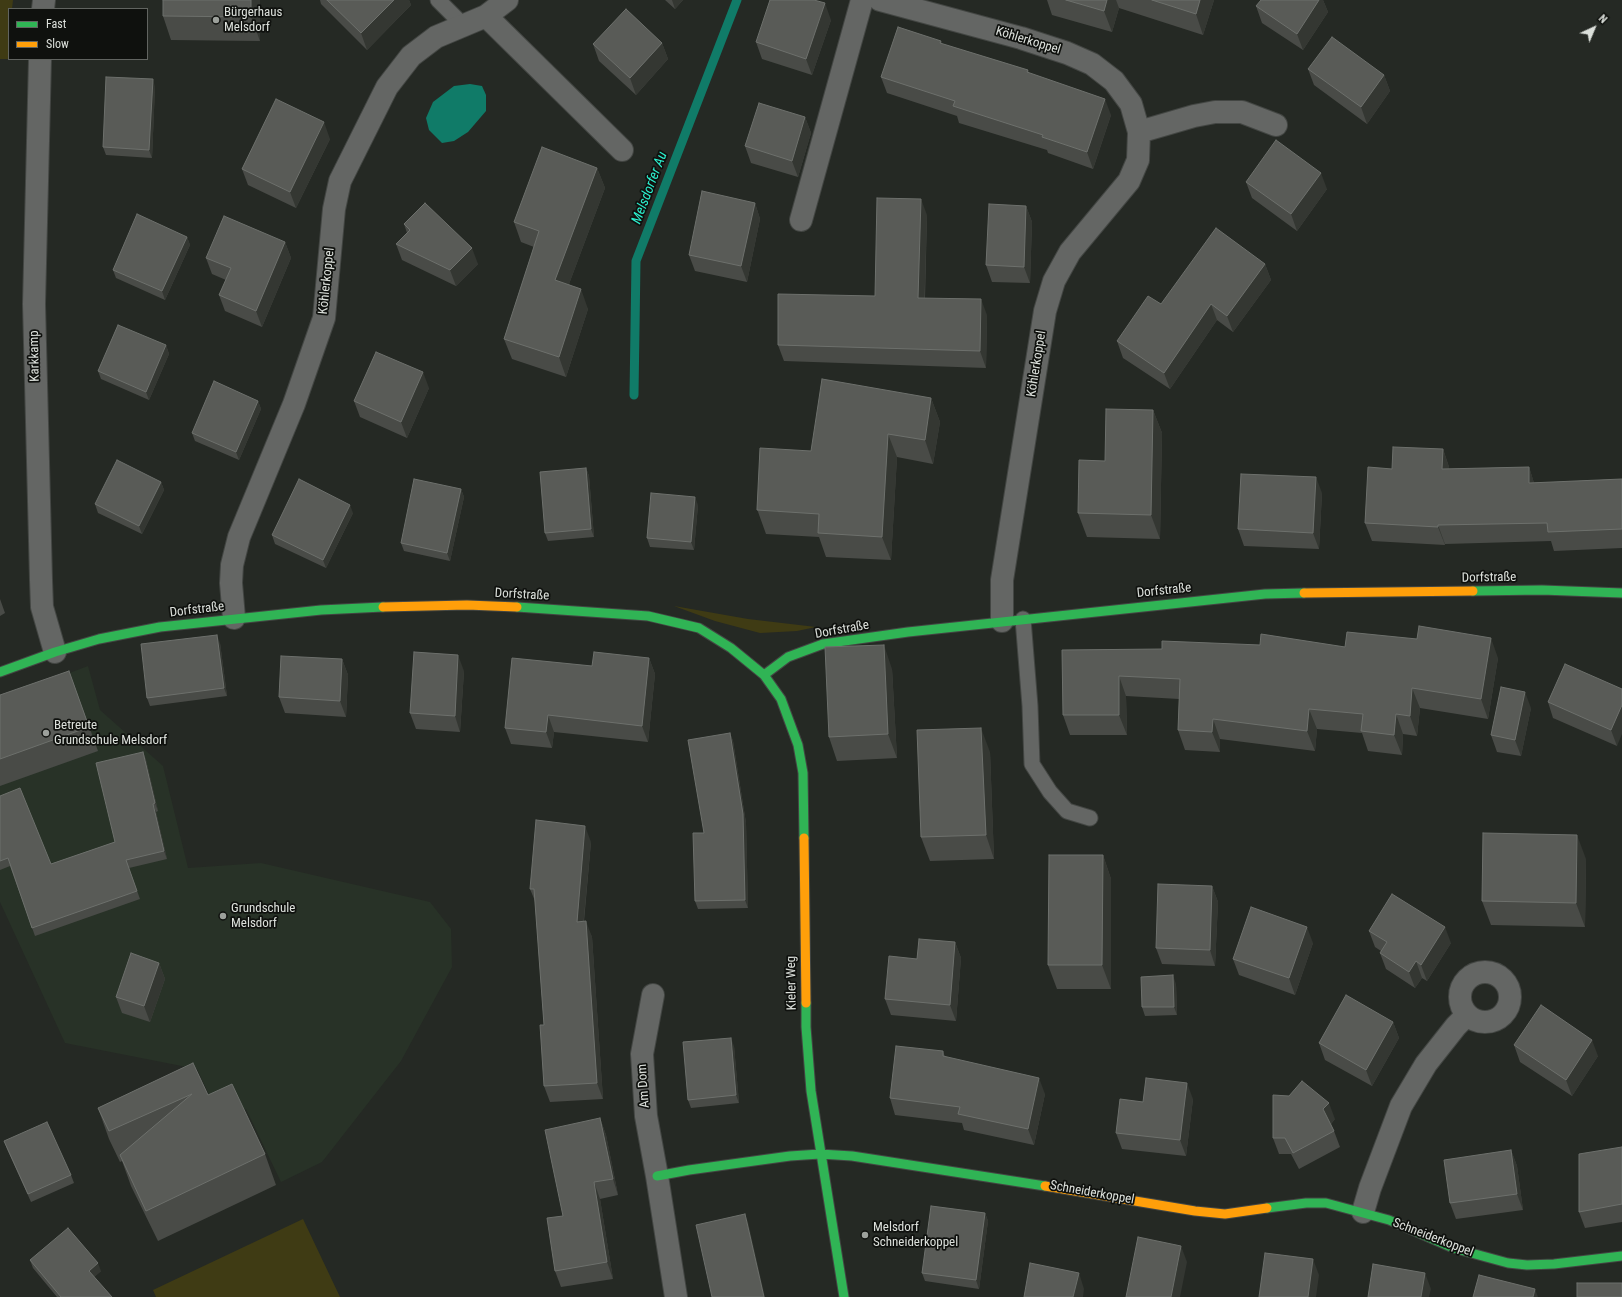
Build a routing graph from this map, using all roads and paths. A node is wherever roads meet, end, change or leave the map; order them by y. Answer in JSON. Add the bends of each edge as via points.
{"nodes":[{"id":1,"x":438,"y":0,"type":"edge"},
{"id":2,"x":507,"y":0,"type":"edge"},
{"id":3,"x":862,"y":0,"type":"edge"},
{"id":4,"x":880,"y":0,"type":"edge"},
{"id":5,"x":486,"y":16,"type":"junction"},
{"id":6,"x":463,"y":25,"type":"junction"},
{"id":7,"x":40,"y":60,"type":"edge"},
{"id":8,"x":1276,"y":125,"type":"dead end"},
{"id":9,"x":1139,"y":132,"type":"junction"},
{"id":10,"x":622,"y":150,"type":"dead end"},
{"id":11,"x":801,"y":220,"type":"dead end"},
{"id":12,"x":1622,"y":593,"type":"edge"},
{"id":13,"x":234,"y":618,"type":"junction"},
{"id":14,"x":1023,"y":619,"type":"junction"},
{"id":15,"x":1002,"y":621,"type":"junction"},
{"id":16,"x":56,"y":652,"type":"junction"},
{"id":17,"x":0,"y":672,"type":"edge"},
{"id":18,"x":764,"y":675,"type":"junction"},
{"id":19,"x":1090,"y":818,"type":"dead end"},
{"id":20,"x":652,"y":995,"type":"dead end"},
{"id":21,"x":1467,"y":1015,"type":"dead end"},
{"id":22,"x":820,"y":1154,"type":"junction"},
{"id":23,"x":657,"y":1176,"type":"junction"},
{"id":24,"x":1363,"y":1212,"type":"junction"},
{"id":25,"x":1622,"y":1256,"type":"edge"},
{"id":26,"x":676,"y":1297,"type":"edge"},
{"id":27,"x":844,"y":1297,"type":"edge"}],
"edges":[{"from":1,"to":6,"type":"lane"},
{"from":2,"to":5,"type":"street","name":"Köhlerkoppel"},
{"from":3,"to":11,"type":"street"},
{"from":4,"to":9,"type":"street","name":"Köhlerkoppel","via":[[1021,38],[1092,64],[1114,81],[1131,104]]},
{"from":5,"to":6,"type":"street","name":"Köhlerkoppel"},
{"from":5,"to":10,"type":"street"},
{"from":6,"to":13,"type":"street","name":"Köhlerkoppel","via":[[436,37],[411,56],[387,87],[340,181],[334,209],[324,318],[294,404],[239,537],[232,565]]},
{"from":7,"to":16,"type":"street","name":"Karkkamp","via":[[34,304],[41,580],[42,607]]},
{"from":8,"to":9,"type":"street","via":[[1242,112],[1215,112]]},
{"from":9,"to":15,"type":"street","name":"Köhlerkoppel","via":[[1138,160],[1129,181],[1070,252],[1054,280],[1045,311],[1002,580]]},
{"from":12,"to":14,"type":"street","name":"Dorfstraße","via":[[1542,590],[1265,594]]},
{"from":13,"to":16,"type":"street","name":"Dorfstraße","via":[[160,627],[99,639]]},
{"from":13,"to":18,"type":"street","name":"Dorfstraße","via":[[321,610],[467,605],[630,614],[699,628],[731,648]]},
{"from":14,"to":15,"type":"street","name":"Dorfstraße"},
{"from":14,"to":19,"type":"lane","via":[[1032,764],[1050,792],[1067,811]]},
{"from":15,"to":18,"type":"street","name":"Dorfstraße","via":[[823,644],[788,657]]},
{"from":16,"to":17,"type":"street","name":"Dorfstraße"},
{"from":18,"to":22,"type":"street","name":"Kieler Weg","via":[[781,700],[798,746],[803,773],[806,1027]]},
{"from":20,"to":23,"type":"street","name":"Am Dom","via":[[642,1054],[646,1116]]},
{"from":21,"to":24,"type":"street","via":[[1426,1064],[1401,1106]]},
{"from":22,"to":23,"type":"street","via":[[790,1156]]},
{"from":22,"to":24,"type":"street","name":"Schneiderkoppel","via":[[883,1160],[1225,1214],[1306,1203],[1326,1203]]},
{"from":22,"to":27,"type":"street","name":"Kieler Weg"},
{"from":23,"to":26,"type":"street","name":"Am Dom"},
{"from":24,"to":25,"type":"street","name":"Schneiderkoppel","via":[[1453,1248],[1508,1263],[1554,1264]]}]}
